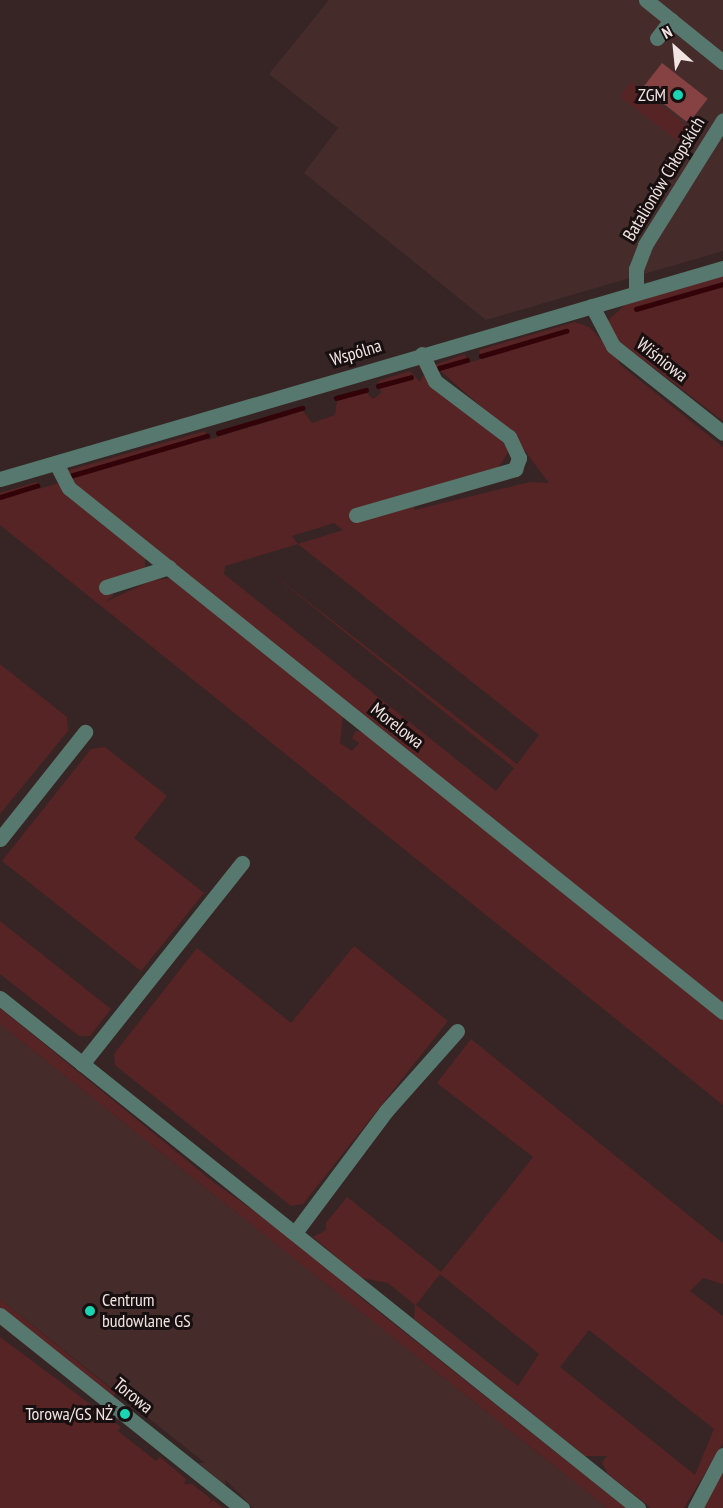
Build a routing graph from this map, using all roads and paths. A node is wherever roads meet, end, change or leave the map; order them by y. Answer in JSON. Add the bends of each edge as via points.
{"nodes":[{"id":1,"x":646,"y":0,"type":"edge"},
{"id":2,"x":671,"y":20,"type":"junction"},
{"id":3,"x":657,"y":38,"type":"dead end"},
{"id":4,"x":721,"y":54,"type":"edge"},
{"id":5,"x":723,"y":120,"type":"edge"},
{"id":6,"x":723,"y":267,"type":"edge"},
{"id":7,"x":636,"y":293,"type":"junction"},
{"id":8,"x":592,"y":306,"type":"junction"},
{"id":9,"x":422,"y":354,"type":"junction"},
{"id":10,"x":723,"y":433,"type":"edge"},
{"id":11,"x":56,"y":463,"type":"junction"},
{"id":12,"x":0,"y":479,"type":"edge"},
{"id":13,"x":356,"y":514,"type":"dead end"},
{"id":14,"x":169,"y":567,"type":"junction"},
{"id":15,"x":106,"y":587,"type":"dead end"},
{"id":16,"x":85,"y":732,"type":"dead end"},
{"id":17,"x":0,"y":839,"type":"edge"},
{"id":18,"x":242,"y":863,"type":"dead end"},
{"id":19,"x":0,"y":998,"type":"edge"},
{"id":20,"x":723,"y":1012,"type":"edge"},
{"id":21,"x":457,"y":1031,"type":"dead end"},
{"id":22,"x":82,"y":1064,"type":"junction"},
{"id":23,"x":297,"y":1230,"type":"junction"},
{"id":24,"x":0,"y":1315,"type":"edge"},
{"id":25,"x":723,"y":1455,"type":"edge"},
{"id":26,"x":242,"y":1508,"type":"edge"},
{"id":27,"x":638,"y":1508,"type":"edge"},
{"id":28,"x":694,"y":1508,"type":"edge"}],
"edges":[{"from":1,"to":2,"type":"street"},
{"from":2,"to":3,"type":"street"},
{"from":2,"to":4,"type":"street"},
{"from":5,"to":7,"type":"street","name":"Batalionów Chłopskich","via":[[645,245],[636,269]]},
{"from":6,"to":7,"type":"street","name":"Wspólna"},
{"from":7,"to":8,"type":"street","name":"Wspólna"},
{"from":8,"to":9,"type":"street","name":"Wspólna"},
{"from":8,"to":10,"type":"street","name":"Wiśniowa","via":[[614,346]]},
{"from":9,"to":11,"type":"street","name":"Wspólna"},
{"from":9,"to":13,"type":"street","via":[[435,381],[509,437],[519,458],[515,469]]},
{"from":11,"to":12,"type":"street","name":"Wspólna"},
{"from":11,"to":14,"type":"street","name":"Morelowa","via":[[69,488]]},
{"from":14,"to":15,"type":"street"},
{"from":14,"to":20,"type":"street","name":"Morelowa"},
{"from":16,"to":17,"type":"street"},
{"from":18,"to":22,"type":"street"},
{"from":19,"to":22,"type":"street"},
{"from":21,"to":23,"type":"street","via":[[386,1111]]},
{"from":22,"to":23,"type":"street","via":[[205,1158],[253,1204]]},
{"from":23,"to":27,"type":"street","via":[[339,1272]]},
{"from":24,"to":26,"type":"street","name":"Torowa"},
{"from":25,"to":28,"type":"street"}]}
